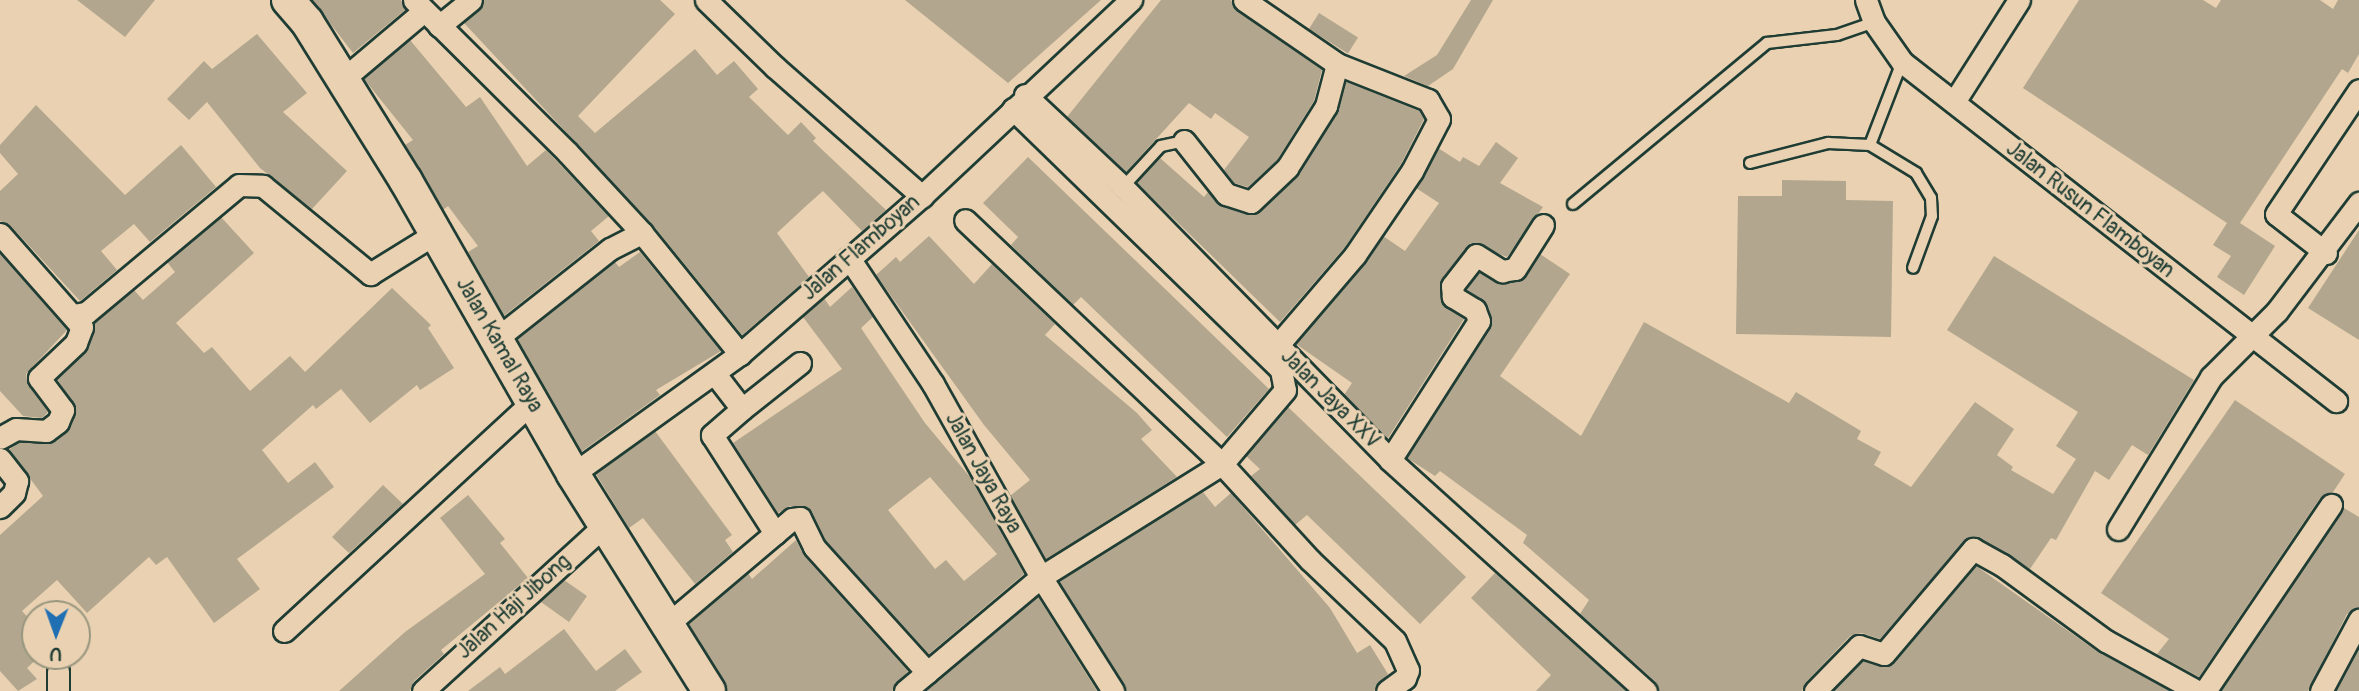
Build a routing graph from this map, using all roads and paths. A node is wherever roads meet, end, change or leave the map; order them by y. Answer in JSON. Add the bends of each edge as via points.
{"nodes":[{"id":1,"x":288,"y":0,"type":"edge"},
{"id":2,"x":471,"y":0,"type":"edge"},
{"id":3,"x":706,"y":0,"type":"edge"},
{"id":4,"x":1131,"y":0,"type":"edge"},
{"id":5,"x":1244,"y":0,"type":"edge"},
{"id":6,"x":1866,"y":0,"type":"edge"},
{"id":7,"x":2019,"y":0,"type":"edge"},
{"id":8,"x":426,"y":13,"type":"edge"},
{"id":9,"x":1874,"y":22,"type":"junction"},
{"id":10,"x":1902,"y":62,"type":"junction"},
{"id":11,"x":1337,"y":64,"type":"junction"},
{"id":12,"x":342,"y":80,"type":"junction"},
{"id":13,"x":2359,"y":90,"type":"edge"},
{"id":14,"x":1019,"y":102,"type":"junction"},
{"id":15,"x":1954,"y":102,"type":"junction"},
{"id":16,"x":1184,"y":141,"type":"joint"},
{"id":17,"x":1870,"y":145,"type":"junction"},
{"id":18,"x":1750,"y":163,"type":"dead end"},
{"id":19,"x":1123,"y":187,"type":"junction"},
{"id":20,"x":922,"y":196,"type":"junction"},
{"id":21,"x":2359,"y":203,"type":"edge"},
{"id":22,"x":1573,"y":204,"type":"dead end"},
{"id":23,"x":965,"y":220,"type":"dead end"},
{"id":24,"x":1543,"y":225,"type":"dead end"},
{"id":25,"x":436,"y":233,"type":"junction"},
{"id":26,"x":642,"y":233,"type":"junction"},
{"id":27,"x":0,"y":234,"type":"edge"},
{"id":28,"x":2326,"y":253,"type":"junction"},
{"id":29,"x":849,"y":258,"type":"junction"},
{"id":30,"x":1913,"y":268,"type":"dead end"},
{"id":31,"x":73,"y":314,"type":"junction"},
{"id":32,"x":2255,"y":336,"type":"junction"},
{"id":33,"x":496,"y":339,"type":"junction"},
{"id":34,"x":1277,"y":346,"type":"junction"},
{"id":35,"x":740,"y":354,"type":"junction"},
{"id":36,"x":800,"y":363,"type":"dead end"},
{"id":37,"x":715,"y":374,"type":"junction"},
{"id":38,"x":2336,"y":401,"type":"dead end"},
{"id":39,"x":532,"y":402,"type":"junction"},
{"id":40,"x":742,"y":409,"type":"junction"},
{"id":41,"x":0,"y":438,"type":"edge"},
{"id":42,"x":0,"y":459,"type":"edge"},
{"id":43,"x":1390,"y":460,"type":"junction"},
{"id":44,"x":1222,"y":464,"type":"junction"},
{"id":45,"x":573,"y":474,"type":"junction"},
{"id":46,"x":2331,"y":505,"type":"dead end"},
{"id":47,"x":0,"y":507,"type":"edge"},
{"id":48,"x":606,"y":524,"type":"junction"},
{"id":49,"x":2118,"y":529,"type":"dead end"},
{"id":50,"x":775,"y":533,"type":"junction"},
{"id":51,"x":1041,"y":576,"type":"junction"},
{"id":52,"x":2359,"y":620,"type":"edge"},
{"id":53,"x":669,"y":624,"type":"junction"},
{"id":54,"x":284,"y":631,"type":"dead end"},
{"id":55,"x":927,"y":672,"type":"junction"},
{"id":56,"x":2193,"y":690,"type":"edge"},
{"id":57,"x":423,"y":691,"type":"edge"},
{"id":58,"x":709,"y":691,"type":"edge"},
{"id":59,"x":905,"y":691,"type":"edge"},
{"id":60,"x":1113,"y":691,"type":"edge"},
{"id":61,"x":1387,"y":691,"type":"edge"},
{"id":62,"x":1646,"y":691,"type":"edge"},
{"id":63,"x":1815,"y":691,"type":"edge"},
{"id":64,"x":2321,"y":691,"type":"edge"}],
"edges":[{"from":1,"to":12,"type":"main road","name":"Jalan Kamal Raya"},
{"from":2,"to":8,"type":"street"},
{"from":3,"to":20,"type":"street","via":[[775,68]]},
{"from":4,"to":14,"type":"street","name":"Jalan Flamboyan"},
{"from":5,"to":11,"type":"street"},
{"from":6,"to":9,"type":"street","name":"Jalan Rusun Flamboyan"},
{"from":7,"to":15,"type":"street"},
{"from":8,"to":12,"type":"street"},
{"from":8,"to":26,"type":"street"},
{"from":9,"to":10,"type":"street","name":"Jalan Rusun Flamboyan"},
{"from":9,"to":22,"type":"lane","via":[[1838,35],[1767,43]]},
{"from":10,"to":15,"type":"street","name":"Jalan Rusun Flamboyan"},
{"from":10,"to":17,"type":"lane"},
{"from":11,"to":16,"type":"street","via":[[1326,106],[1287,168],[1251,202],[1226,194]]},
{"from":11,"to":34,"type":"street","via":[[1428,100],[1439,119],[1412,171],[1355,255]]},
{"from":12,"to":25,"type":"main road","name":"Jalan Kamal Raya"},
{"from":13,"to":28,"type":"street","via":[[2276,214]]},
{"from":14,"to":19,"type":"street","name":"Jalan Jaya XXV"},
{"from":14,"to":20,"type":"street","name":"Jalan Flamboyan"},
{"from":14,"to":44,"type":"street","via":[[1281,370],[1285,390]]},
{"from":15,"to":32,"type":"street","name":"Jalan Rusun Flamboyan"},
{"from":16,"to":19,"type":"lane","via":[[1161,146]]},
{"from":17,"to":18,"type":"lane","via":[[1829,143]]},
{"from":17,"to":30,"type":"lane","via":[[1916,173],[1931,198],[1932,216]]},
{"from":19,"to":34,"type":"street","name":"Jalan Jaya XXV"},
{"from":20,"to":29,"type":"street","name":"Jalan Flamboyan"},
{"from":21,"to":28,"type":"street"},
{"from":23,"to":44,"type":"street"},
{"from":24,"to":43,"type":"street","via":[[1515,269],[1502,271],[1476,255],[1452,286],[1453,297],[1475,310],[1479,321]]},
{"from":25,"to":31,"type":"street","via":[[370,274],[263,186],[239,185],[86,313]]},
{"from":25,"to":33,"type":"main road","name":"Jalan Kamal Raya"},
{"from":26,"to":33,"type":"street","via":[[610,249]]},
{"from":26,"to":35,"type":"street"},
{"from":27,"to":31,"type":"street"},
{"from":28,"to":32,"type":"street"},
{"from":29,"to":35,"type":"street","name":"Jalan Flamboyan"},
{"from":29,"to":51,"type":"street","name":"Jalan Jaya Raya","via":[[933,384]]},
{"from":31,"to":41,"type":"street","via":[[82,327],[79,338],[39,378],[63,410],[58,422],[46,431],[16,429]]},
{"from":32,"to":38,"type":"street","name":"Jalan Rusun Flamboyan"},
{"from":32,"to":49,"type":"street","via":[[2211,377]]},
{"from":33,"to":39,"type":"main road","name":"Jalan Kamal Raya"},
{"from":34,"to":43,"type":"street","name":"Jalan Jaya XXV"},
{"from":35,"to":37,"type":"street","name":"Jalan Flamboyan"},
{"from":36,"to":40,"type":"street"},
{"from":37,"to":40,"type":"street"},
{"from":37,"to":45,"type":"street","name":"Jalan Flamboyan"},
{"from":39,"to":45,"type":"main road","name":"Jalan Kamal Raya"},
{"from":39,"to":54,"type":"street"},
{"from":40,"to":50,"type":"street","via":[[712,435]]},
{"from":42,"to":47,"type":"street","via":[[17,487]]},
{"from":43,"to":62,"type":"street","name":"Jalan Jaya XXV"},
{"from":44,"to":51,"type":"street"},
{"from":44,"to":61,"type":"street","via":[[1310,561],[1395,640],[1408,670],[1405,678]]},
{"from":45,"to":48,"type":"main road","name":"Jalan Kamal Raya"},
{"from":46,"to":56,"type":"street"},
{"from":48,"to":53,"type":"main road","name":"Jalan Kamal Raya"},
{"from":48,"to":57,"type":"street","name":"Jalan Haji Jibong"},
{"from":50,"to":53,"type":"street"},
{"from":50,"to":55,"type":"street","via":[[792,519],[804,521],[814,547]]},
{"from":51,"to":55,"type":"street"},
{"from":51,"to":60,"type":"street","name":"Jalan Jaya Raya"},
{"from":52,"to":64,"type":"street"},
{"from":53,"to":58,"type":"main road","name":"Jalan Kamal Raya"},
{"from":55,"to":59,"type":"street"},
{"from":56,"to":63,"type":"street","via":[[2106,642],[2002,565],[1973,549],[1884,654],[1859,646]]}]}
